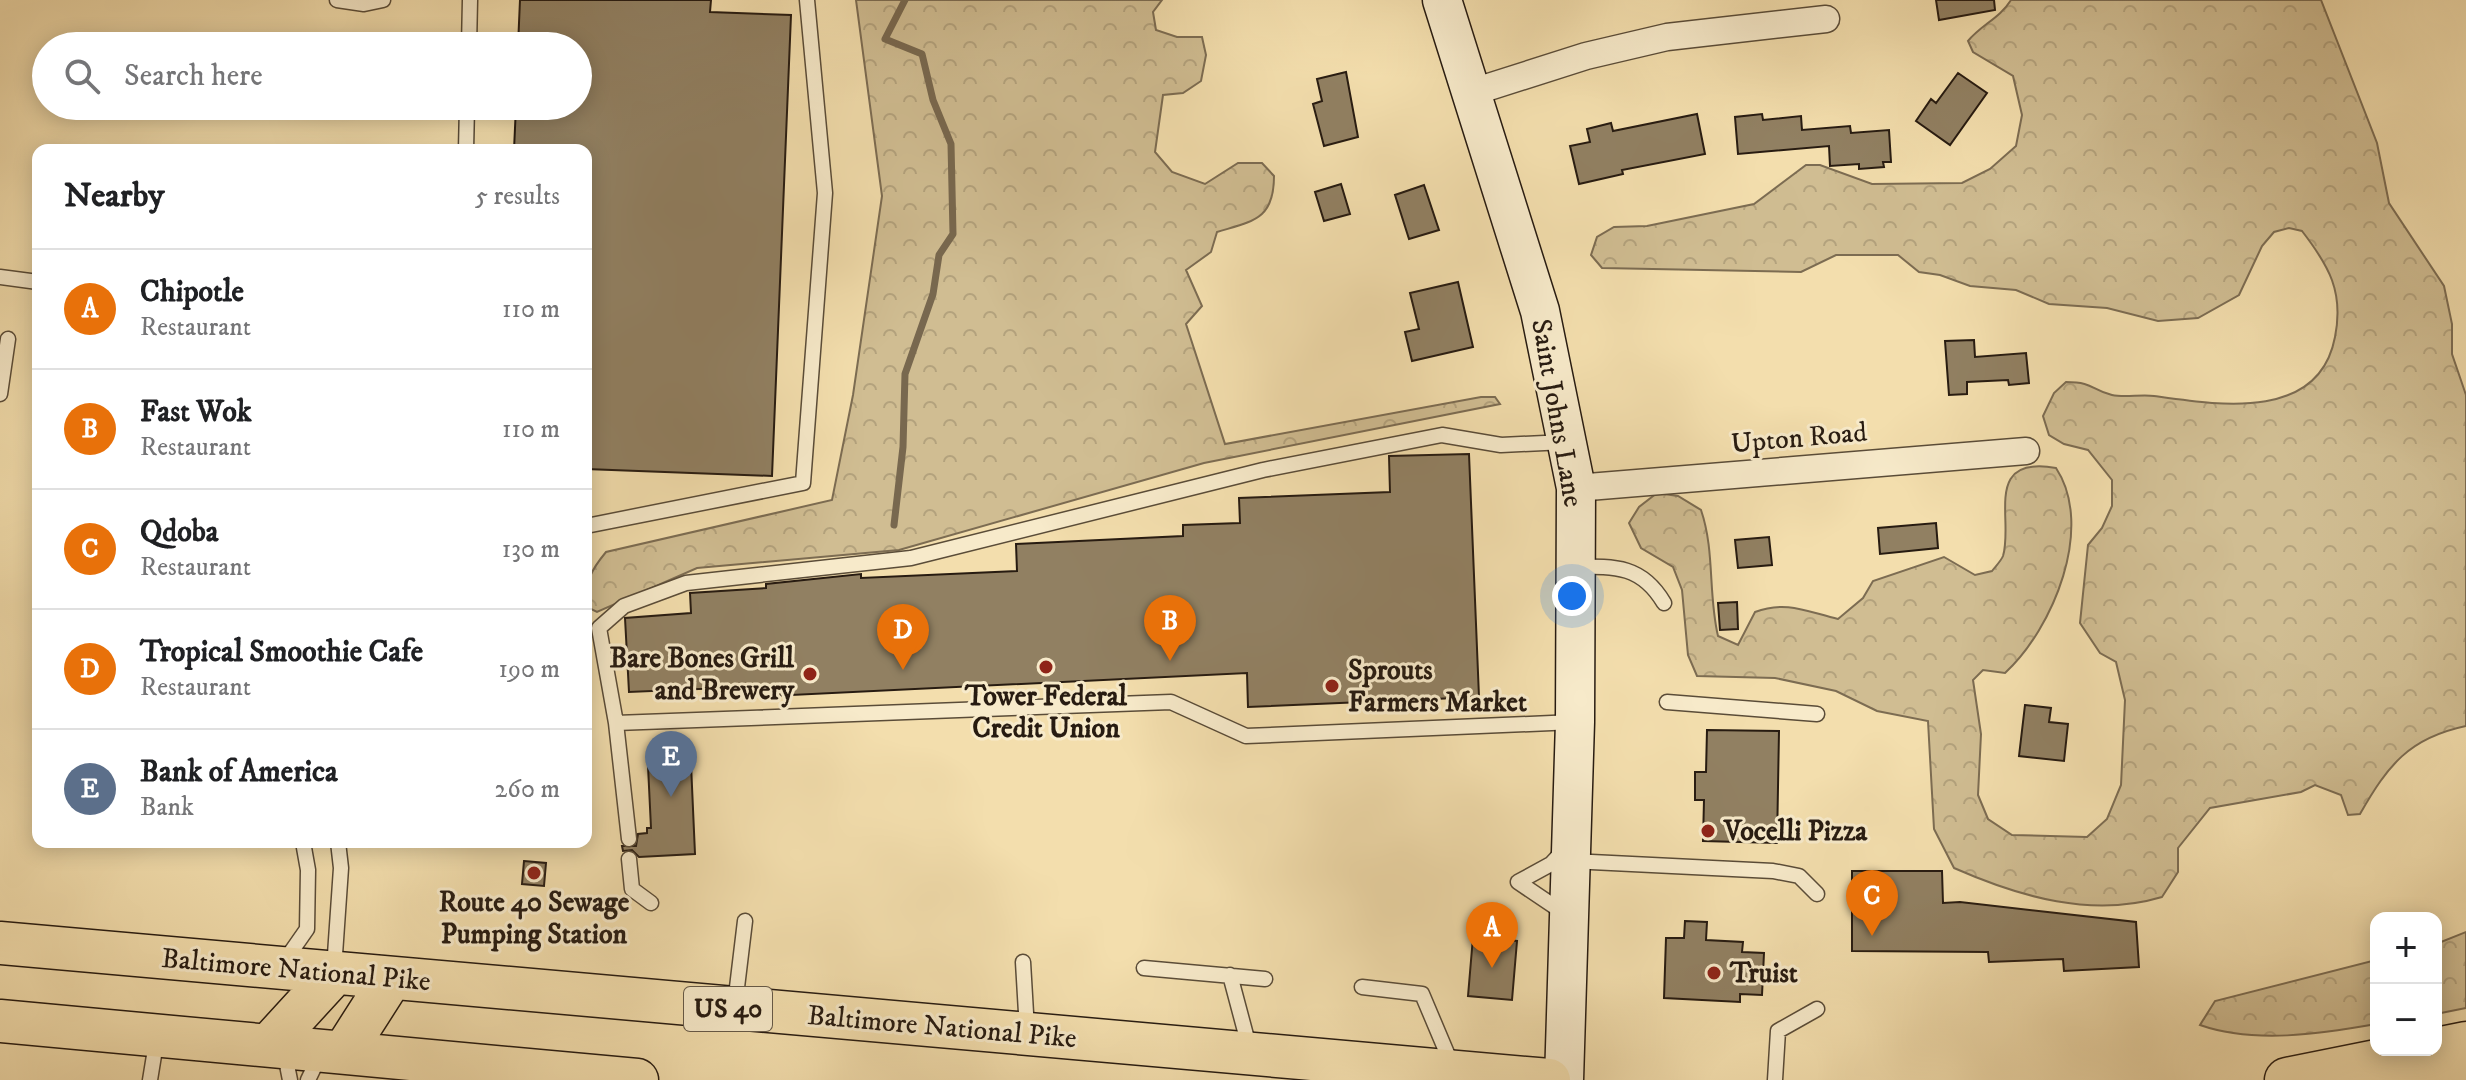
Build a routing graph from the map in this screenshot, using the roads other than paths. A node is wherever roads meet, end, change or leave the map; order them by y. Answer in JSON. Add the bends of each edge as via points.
{"nodes":[{"id":1,"x":337,"y":0,"type":"edge"},
{"id":2,"x":383,"y":0,"type":"edge"},
{"id":3,"x":470,"y":0,"type":"edge"},
{"id":4,"x":807,"y":0,"type":"edge"},
{"id":5,"x":1442,"y":0,"type":"edge"},
{"id":6,"x":1826,"y":19,"type":"dead end"},
{"id":7,"x":469,"y":32,"type":"edge"},
{"id":8,"x":1473,"y":92,"type":"junction"},
{"id":9,"x":467,"y":120,"type":"edge"},
{"id":10,"x":466,"y":144,"type":"edge"},
{"id":11,"x":0,"y":277,"type":"edge"},
{"id":12,"x":32,"y":281,"type":"edge"},
{"id":13,"x":8,"y":339,"type":"dead end"},
{"id":14,"x":0,"y":394,"type":"edge"},
{"id":15,"x":1569,"y":442,"type":"junction"},
{"id":16,"x":2026,"y":451,"type":"dead end"},
{"id":17,"x":1576,"y":488,"type":"junction"},
{"id":18,"x":592,"y":525,"type":"edge"},
{"id":19,"x":1576,"y":567,"type":"junction"},
{"id":20,"x":1664,"y":603,"type":"dead end"},
{"id":21,"x":1667,"y":702,"type":"dead end"},
{"id":22,"x":1817,"y":714,"type":"dead end"},
{"id":23,"x":1575,"y":722,"type":"junction"},
{"id":24,"x":616,"y":723,"type":"junction"},
{"id":25,"x":629,"y":839,"type":"dead end"},
{"id":26,"x":304,"y":848,"type":"edge"},
{"id":27,"x":339,"y":848,"type":"edge"},
{"id":28,"x":1571,"y":851,"type":"junction"},
{"id":29,"x":629,"y":859,"type":"dead end"},
{"id":30,"x":1817,"y":894,"type":"dead end"},
{"id":31,"x":651,"y":903,"type":"dead end"},
{"id":32,"x":1569,"y":917,"type":"junction"},
{"id":33,"x":745,"y":921,"type":"dead end"},
{"id":34,"x":0,"y":943,"type":"edge"},
{"id":35,"x":1023,"y":962,"type":"dead end"},
{"id":36,"x":1144,"y":968,"type":"dead end"},
{"id":37,"x":279,"y":969,"type":"junction"},
{"id":38,"x":334,"y":974,"type":"junction"},
{"id":39,"x":1230,"y":975,"type":"junction"},
{"id":40,"x":1265,"y":979,"type":"dead end"},
{"id":41,"x":390,"y":980,"type":"junction"},
{"id":42,"x":1362,"y":987,"type":"dead end"},
{"id":43,"x":735,"y":1009,"type":"junction"},
{"id":44,"x":1817,"y":1009,"type":"dead end"},
{"id":45,"x":0,"y":1021,"type":"edge"},
{"id":46,"x":157,"y":1035,"type":"junction"},
{"id":47,"x":1027,"y":1035,"type":"junction"},
{"id":48,"x":2466,"y":1044,"type":"edge"},
{"id":49,"x":1251,"y":1054,"type":"junction"},
{"id":50,"x":325,"y":1061,"type":"edge"},
{"id":51,"x":280,"y":1063,"type":"edge"},
{"id":52,"x":2466,"y":1068,"type":"edge"},
{"id":53,"x":1456,"y":1073,"type":"junction"},
{"id":54,"x":150,"y":1080,"type":"edge"},
{"id":55,"x":637,"y":1080,"type":"edge"},
{"id":56,"x":1549,"y":1080,"type":"edge"},
{"id":57,"x":1564,"y":1080,"type":"edge"},
{"id":58,"x":1775,"y":1080,"type":"edge"},
{"id":59,"x":2287,"y":1080,"type":"edge"},
{"id":60,"x":2312,"y":1080,"type":"edge"}],
"edges":[{"from":1,"to":2,"type":"lane"},
{"from":3,"to":7,"type":"lane"},
{"from":4,"to":18,"type":"lane","via":[[825,193],[803,483]]},
{"from":5,"to":8,"type":"street","name":"Saint Johns Lane"},
{"from":6,"to":8,"type":"street","via":[[1667,37]]},
{"from":8,"to":15,"type":"street","name":"Saint Johns Lane","via":[[1540,311]]},
{"from":9,"to":10,"type":"lane"},
{"from":11,"to":12,"type":"lane"},
{"from":13,"to":14,"type":"lane"},
{"from":15,"to":17,"type":"street","name":"Saint Johns Lane"},
{"from":15,"to":24,"type":"lane","via":[[1501,445],[1442,435],[1263,470],[911,558],[686,583],[624,606],[599,628]]},
{"from":16,"to":17,"type":"street","name":"Upton Road"},
{"from":17,"to":19,"type":"street","name":"Saint Johns Lane"},
{"from":19,"to":20,"type":"lane","via":[[1617,566],[1652,583]]},
{"from":19,"to":23,"type":"street","name":"Saint Johns Lane"},
{"from":21,"to":22,"type":"lane"},
{"from":23,"to":24,"type":"lane","via":[[1246,736],[1171,702]]},
{"from":23,"to":28,"type":"street","name":"Saint Johns Lane"},
{"from":24,"to":25,"type":"lane"},
{"from":26,"to":37,"type":"lane","via":[[307,929]]},
{"from":27,"to":38,"type":"lane"},
{"from":28,"to":30,"type":"lane","via":[[1773,871],[1799,876]]},
{"from":28,"to":32,"type":"street","name":"Saint Johns Lane"},
{"from":28,"to":32,"type":"lane","via":[[1518,882]]},
{"from":29,"to":31,"type":"lane","via":[[632,889]]},
{"from":32,"to":57,"type":"street","name":"Saint Johns Lane"},
{"from":33,"to":43,"type":"lane"},
{"from":34,"to":37,"type":"main road","name":"Baltimore National Pike","number":"US 40"},
{"from":35,"to":47,"type":"lane"},
{"from":36,"to":39,"type":"lane"},
{"from":37,"to":38,"type":"main road","name":"Baltimore National Pike","number":"US 40"},
{"from":38,"to":41,"type":"main road","name":"Baltimore National Pike","number":"US 40"},
{"from":38,"to":51,"type":"main road"},
{"from":39,"to":40,"type":"lane"},
{"from":39,"to":49,"type":"lane"},
{"from":41,"to":43,"type":"main road","name":"Baltimore National Pike","number":"US 40"},
{"from":41,"to":50,"type":"main road"},
{"from":42,"to":53,"type":"lane","via":[[1422,994]]},
{"from":43,"to":47,"type":"main road","name":"Baltimore National Pike","number":"US 40"},
{"from":44,"to":58,"type":"lane","via":[[1778,1031]]},
{"from":45,"to":46,"type":"main road"},
{"from":46,"to":51,"type":"main road"},
{"from":46,"to":54,"type":"lane"},
{"from":47,"to":49,"type":"main road","name":"Baltimore National Pike","number":"US 40"},
{"from":48,"to":59,"type":"highway"},
{"from":49,"to":53,"type":"main road","name":"Baltimore National Pike","number":"US 40"},
{"from":50,"to":51,"type":"main road"},
{"from":50,"to":55,"type":"main road"},
{"from":52,"to":60,"type":"main road"},
{"from":53,"to":56,"type":"main road","name":"Baltimore National Pike","number":"US 40"}]}
